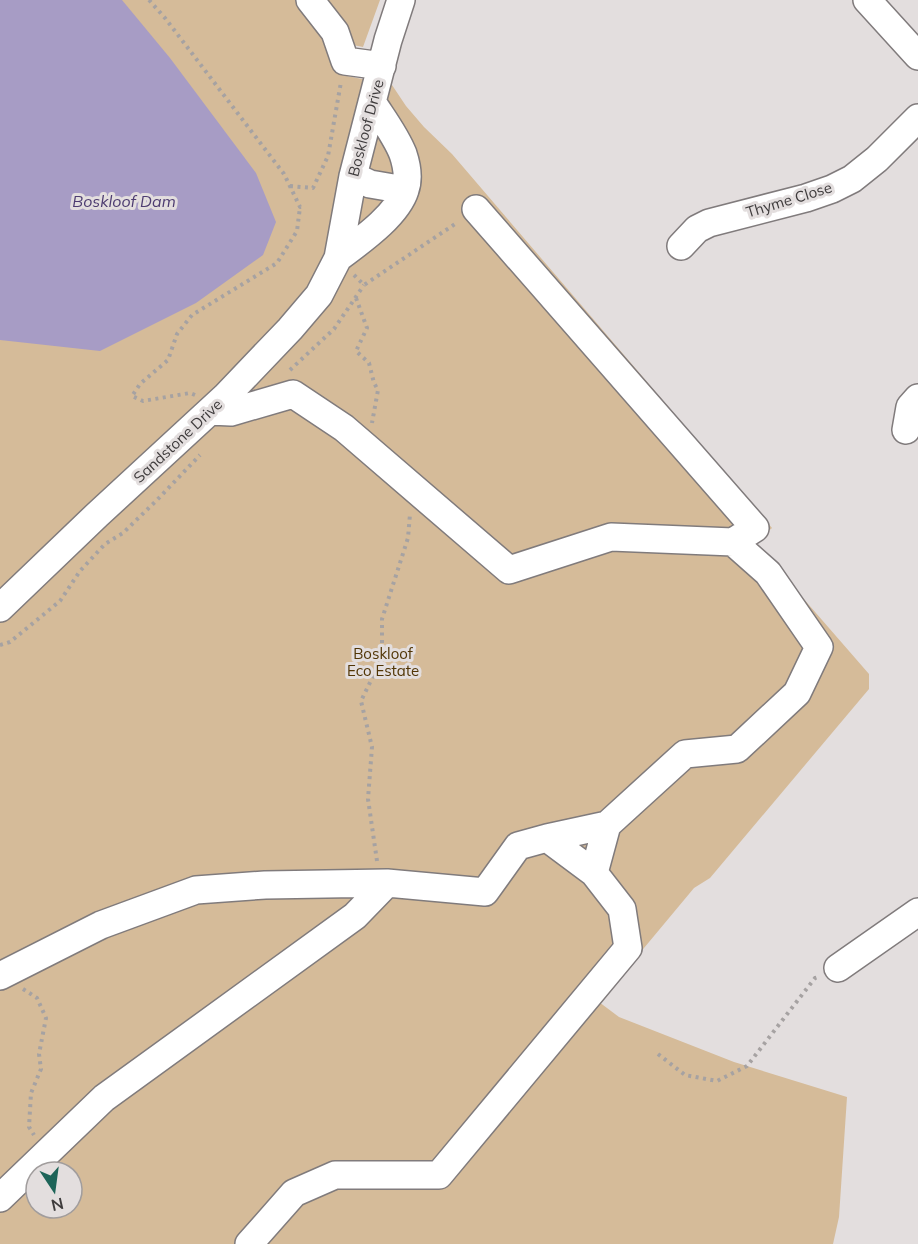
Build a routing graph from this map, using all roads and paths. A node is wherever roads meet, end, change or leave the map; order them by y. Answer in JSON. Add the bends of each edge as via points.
{"nodes":[{"id":1,"x":149,"y":0,"type":"edge"},
{"id":2,"x":310,"y":0,"type":"edge"},
{"id":3,"x":401,"y":0,"type":"edge"},
{"id":4,"x":867,"y":0,"type":"edge"},
{"id":5,"x":918,"y":56,"type":"edge"},
{"id":6,"x":345,"y":61,"type":"junction"},
{"id":7,"x":382,"y":66,"type":"junction"},
{"id":8,"x":372,"y":102,"type":"junction"},
{"id":9,"x":918,"y":118,"type":"edge"},
{"id":10,"x":353,"y":176,"type":"junction"},
{"id":11,"x":290,"y":186,"type":"junction"},
{"id":12,"x":405,"y":190,"type":"junction"},
{"id":13,"x":476,"y":209,"type":"joint"},
{"id":14,"x":681,"y":246,"type":"dead end"},
{"id":15,"x":338,"y":258,"type":"junction"},
{"id":16,"x":364,"y":285,"type":"junction"},
{"id":17,"x":356,"y":298,"type":"junction"},
{"id":18,"x":918,"y":398,"type":"edge"},
{"id":19,"x":272,"y":400,"type":"junction"},
{"id":20,"x":210,"y":411,"type":"junction"},
{"id":21,"x":906,"y":430,"type":"dead end"},
{"id":22,"x":202,"y":453,"type":"dead end"},
{"id":23,"x":375,"y":454,"type":"junction"},
{"id":24,"x":410,"y":509,"type":"dead end"},
{"id":25,"x":733,"y":542,"type":"junction"},
{"id":26,"x":0,"y":608,"type":"edge"},
{"id":27,"x":0,"y":645,"type":"edge"},
{"id":28,"x":607,"y":825,"type":"junction"},
{"id":29,"x":547,"y":838,"type":"junction"},
{"id":30,"x":594,"y":873,"type":"junction"},
{"id":31,"x":387,"y":883,"type":"junction"},
{"id":32,"x":918,"y":912,"type":"edge"},
{"id":33,"x":28,"y":962,"type":"junction"},
{"id":34,"x":838,"y":968,"type":"joint"},
{"id":35,"x":0,"y":976,"type":"edge"},
{"id":36,"x":658,"y":1054,"type":"dead end"},
{"id":37,"x":46,"y":1153,"type":"junction"},
{"id":38,"x":0,"y":1198,"type":"edge"},
{"id":39,"x":249,"y":1244,"type":"edge"}],
"edges":[{"from":1,"to":11,"type":"path"},
{"from":2,"to":6,"type":"street","via":[[335,32]]},
{"from":3,"to":7,"type":"street","name":"Boskloof Drive"},
{"from":4,"to":5,"type":"street"},
{"from":6,"to":7,"type":"street"},
{"from":6,"to":11,"type":"path","via":[[327,156],[313,188]]},
{"from":7,"to":8,"type":"street","name":"Boskloof Drive"},
{"from":8,"to":10,"type":"street","name":"Boskloof Drive"},
{"from":8,"to":12,"type":"street","via":[[402,152],[408,179]]},
{"from":9,"to":14,"type":"street","name":"Thyme Close","via":[[852,179],[806,198],[709,223]]},
{"from":10,"to":12,"type":"street","via":[[370,184]]},
{"from":10,"to":15,"type":"street","name":"Boskloof Drive"},
{"from":11,"to":20,"type":"path","via":[[302,207],[297,231],[277,263],[192,315],[177,334],[168,360],[132,396],[143,401],[190,393]]},
{"from":12,"to":15,"type":"street","via":[[379,225]]},
{"from":13,"to":16,"type":"path"},
{"from":13,"to":25,"type":"street","via":[[756,528]]},
{"from":15,"to":16,"type":"path"},
{"from":15,"to":20,"type":"street","name":"Sandstone Drive","via":[[319,295]]},
{"from":16,"to":17,"type":"path"},
{"from":17,"to":19,"type":"path","via":[[334,329],[283,376]]},
{"from":17,"to":23,"type":"path","via":[[367,328],[356,351],[369,363],[378,390],[371,429]]},
{"from":18,"to":21,"type":"street","via":[[910,407]]},
{"from":19,"to":20,"type":"street","via":[[231,412]]},
{"from":19,"to":23,"type":"street","via":[[293,394]]},
{"from":20,"to":26,"type":"street","name":"Sandstone Drive"},
{"from":22,"to":27,"type":"path","via":[[123,532],[105,544],[60,601],[10,642]]},
{"from":23,"to":25,"type":"street","via":[[510,570],[612,537]]},
{"from":24,"to":31,"type":"path","via":[[408,538],[382,619],[382,658],[361,701],[372,747],[368,799],[376,859]]},
{"from":25,"to":28,"type":"street","via":[[768,573],[819,647],[797,693],[737,749],[685,754]]},
{"from":28,"to":29,"type":"street"},
{"from":28,"to":30,"type":"street"},
{"from":29,"to":30,"type":"street"},
{"from":29,"to":31,"type":"street","via":[[518,846],[485,892]]},
{"from":30,"to":39,"type":"street","via":[[622,909],[628,948],[438,1175],[335,1175],[294,1193]]},
{"from":31,"to":33,"type":"street","via":[[196,890],[101,926]]},
{"from":31,"to":37,"type":"street","via":[[356,916],[104,1098]]},
{"from":32,"to":34,"type":"street"},
{"from":33,"to":35,"type":"street"},
{"from":33,"to":37,"type":"path","via":[[32,968],[24,979],[23,990],[38,998],[45,1018],[39,1054],[41,1069],[31,1093],[29,1127]]},
{"from":34,"to":36,"type":"path","via":[[815,978],[747,1066],[717,1081],[685,1076]]},
{"from":37,"to":38,"type":"street"}]}
